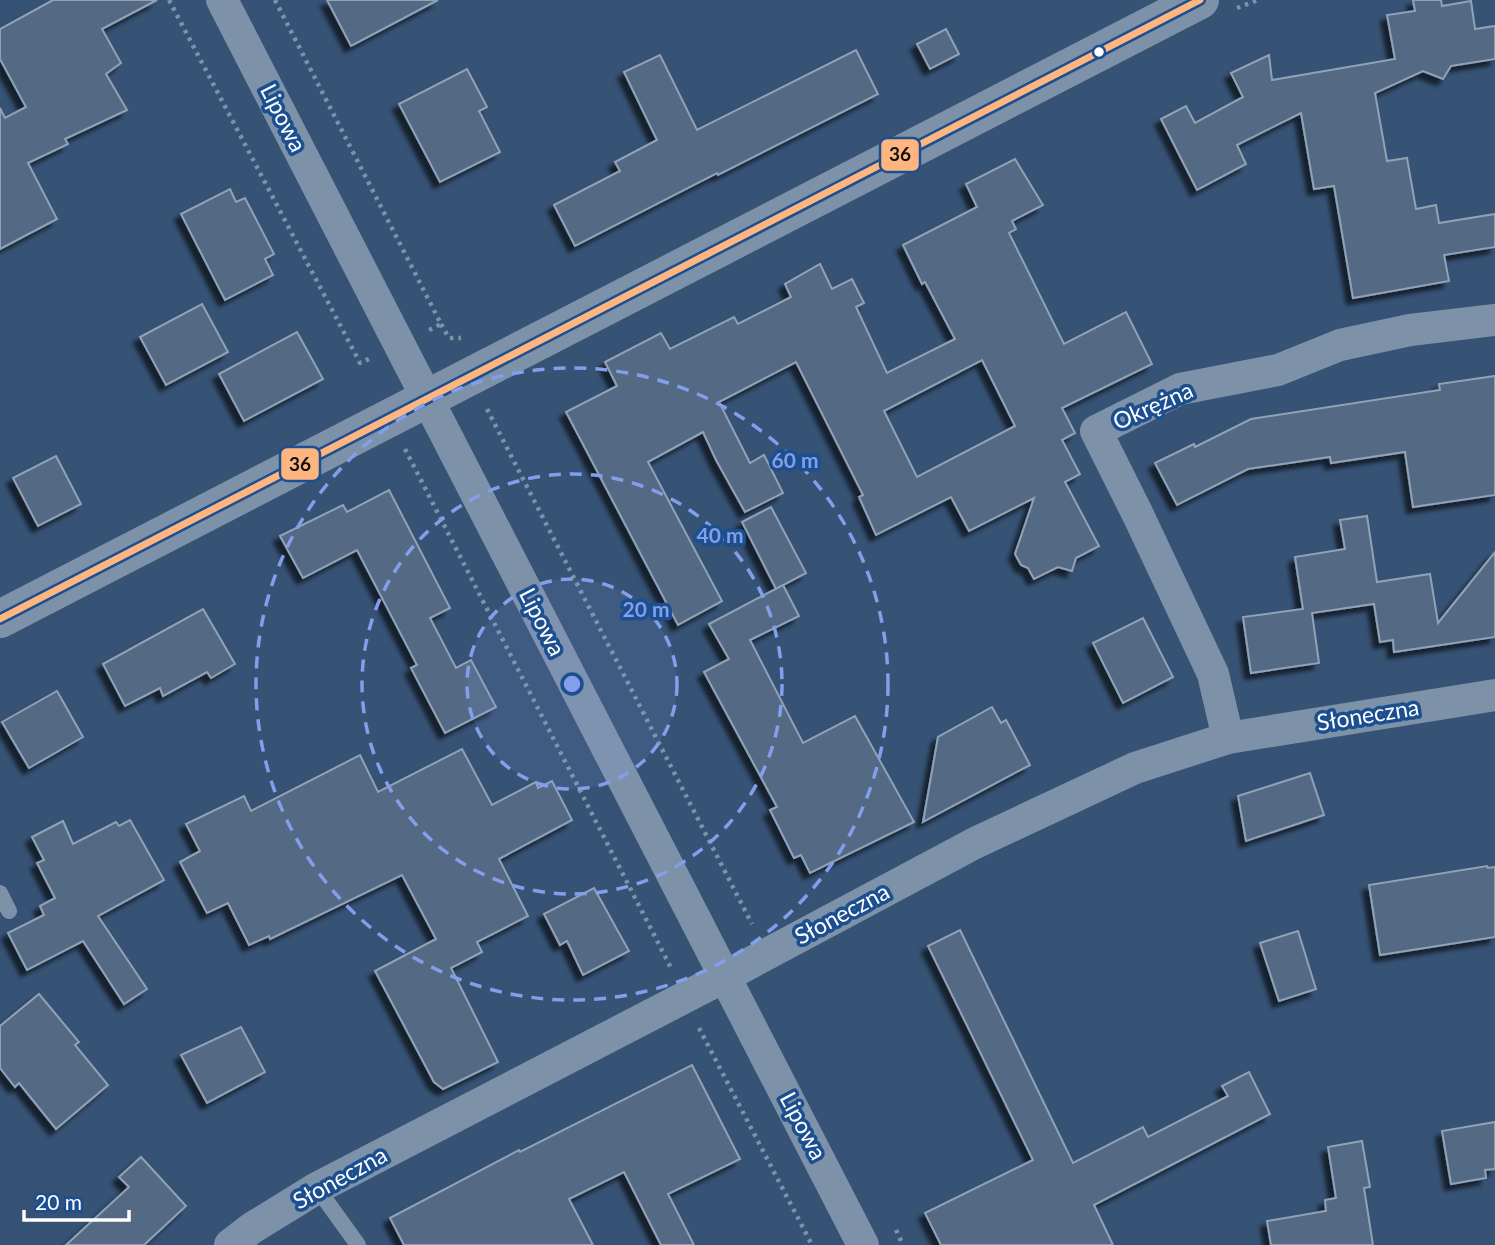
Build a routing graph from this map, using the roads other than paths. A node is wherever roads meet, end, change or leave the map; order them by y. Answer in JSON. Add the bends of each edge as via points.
{"nodes":[{"id":1,"x":222,"y":0,"type":"edge"},
{"id":2,"x":1200,"y":0,"type":"edge"},
{"id":3,"x":1495,"y":320,"type":"edge"},
{"id":4,"x":428,"y":399,"type":"junction"},
{"id":5,"x":0,"y":619,"type":"edge"},
{"id":6,"x":1495,"y":695,"type":"edge"},
{"id":7,"x":1228,"y":738,"type":"junction"},
{"id":8,"x":0,"y":894,"type":"edge"},
{"id":9,"x":9,"y":911,"type":"dead end"},
{"id":10,"x":724,"y":977,"type":"junction"},
{"id":11,"x":317,"y":1188,"type":"junction"},
{"id":12,"x":230,"y":1245,"type":"edge"},
{"id":13,"x":358,"y":1245,"type":"edge"},
{"id":14,"x":863,"y":1245,"type":"edge"}],
"edges":[{"from":1,"to":4,"type":"street","name":"Lipowa"},
{"from":2,"to":4,"type":"street"},
{"from":3,"to":7,"type":"street","name":"Okrężna","via":[[1352,342],[1278,370],[1180,389],[1096,431],[1213,674]]},
{"from":4,"to":5,"type":"street"},
{"from":4,"to":10,"type":"street","name":"Lipowa"},
{"from":6,"to":7,"type":"street","name":"Słoneczna"},
{"from":7,"to":10,"type":"street","name":"Słoneczna","via":[[1110,779],[975,843]]},
{"from":8,"to":9,"type":"lane"},
{"from":10,"to":11,"type":"street","name":"Słoneczna","via":[[675,991]]},
{"from":10,"to":14,"type":"street","name":"Lipowa"},
{"from":11,"to":12,"type":"street","name":"Słoneczna"},
{"from":11,"to":13,"type":"lane"}]}
